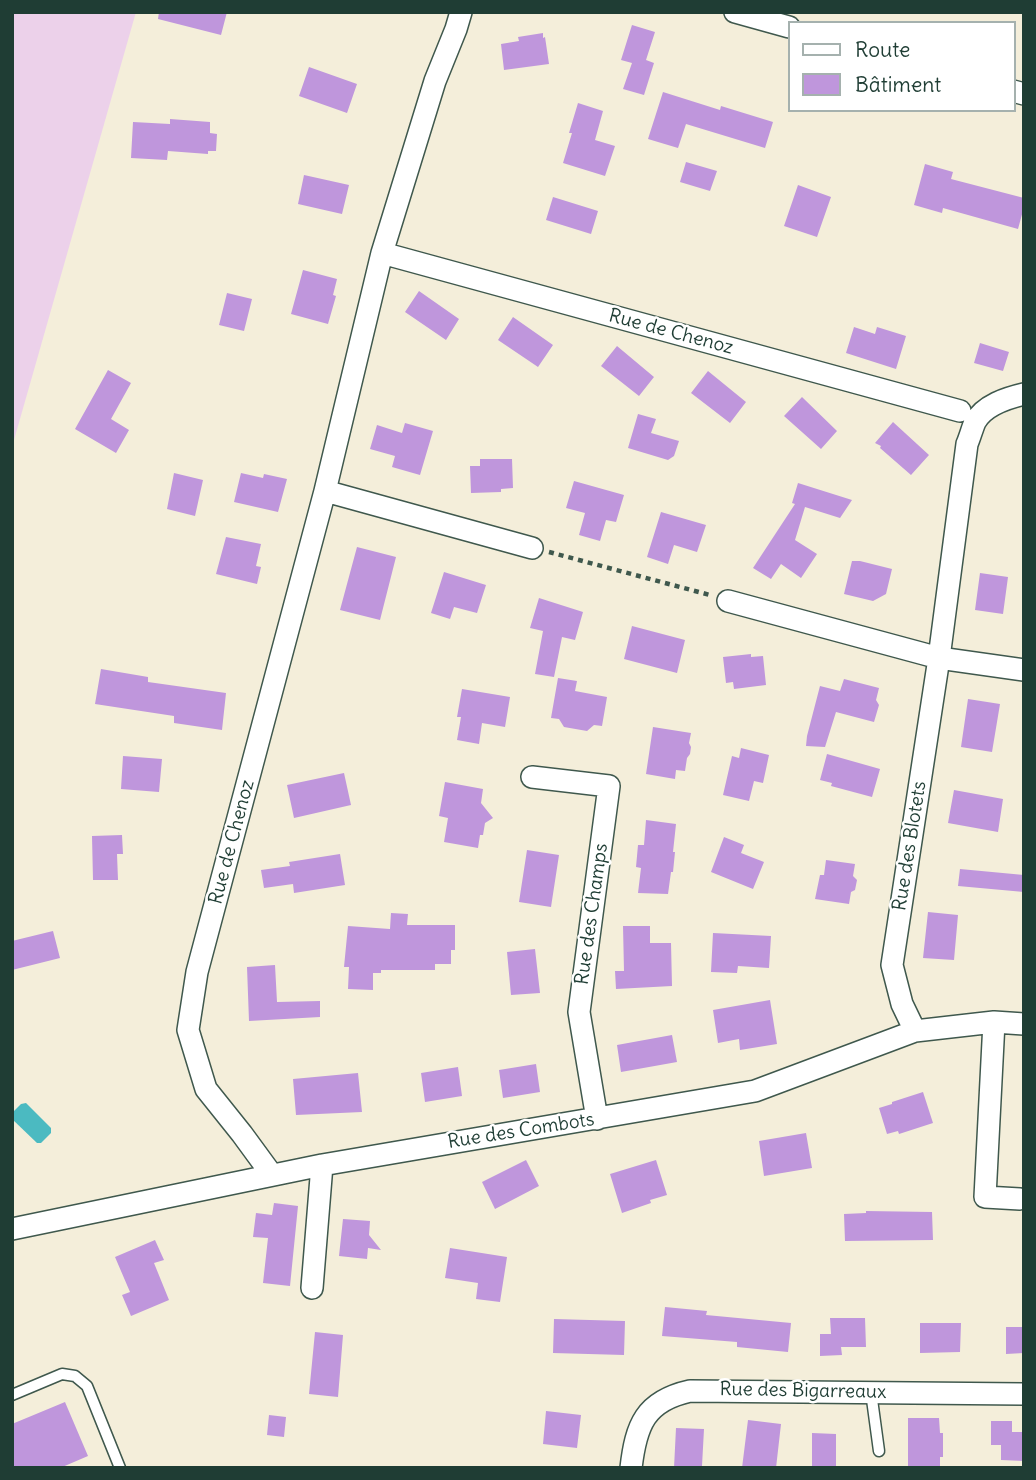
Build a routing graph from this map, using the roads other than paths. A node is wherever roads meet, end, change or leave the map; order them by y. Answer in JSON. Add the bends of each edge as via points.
{"nodes":[{"id":1,"x":461,"y":12,"type":"edge"},
{"id":2,"x":735,"y":12,"type":"edge"},
{"id":3,"x":788,"y":27,"type":"edge"},
{"id":4,"x":382,"y":253,"type":"junction"},
{"id":5,"x":1024,"y":394,"type":"edge"},
{"id":6,"x":967,"y":416,"type":"junction"},
{"id":7,"x":325,"y":491,"type":"junction"},
{"id":8,"x":532,"y":548,"type":"road end"},
{"id":9,"x":727,"y":601,"type":"road end"},
{"id":10,"x":939,"y":658,"type":"junction"},
{"id":11,"x":1024,"y":670,"type":"edge"},
{"id":12,"x":532,"y":777,"type":"dead end"},
{"id":13,"x":994,"y":1022,"type":"junction"},
{"id":14,"x":1024,"y":1024,"type":"edge"},
{"id":15,"x":915,"y":1031,"type":"junction"},
{"id":16,"x":597,"y":1119,"type":"junction"},
{"id":17,"x":322,"y":1164,"type":"junction"},
{"id":18,"x":272,"y":1175,"type":"junction"},
{"id":19,"x":1020,"y":1199,"type":"dead end"},
{"id":20,"x":12,"y":1229,"type":"edge"},
{"id":21,"x":312,"y":1288,"type":"dead end"},
{"id":22,"x":871,"y":1392,"type":"junction"},
{"id":23,"x":1024,"y":1394,"type":"edge"},
{"id":24,"x":12,"y":1395,"type":"edge"},
{"id":25,"x":879,"y":1451,"type":"dead end"},
{"id":26,"x":120,"y":1468,"type":"edge"},
{"id":27,"x":631,"y":1468,"type":"edge"}],
"edges":[{"from":1,"to":4,"type":"street","name":"Rue de Chenoz"},
{"from":2,"to":3,"type":"street"},
{"from":4,"to":6,"type":"street","name":"Rue de Chenoz"},
{"from":4,"to":7,"type":"street","name":"Rue de Chenoz"},
{"from":5,"to":6,"type":"street"},
{"from":6,"to":10,"type":"street","name":"Rue des Blotets"},
{"from":7,"to":8,"type":"street"},
{"from":7,"to":18,"type":"street","name":"Rue de Chenoz","via":[[197,972],[188,1030],[206,1089]]},
{"from":9,"to":10,"type":"street"},
{"from":10,"to":11,"type":"street"},
{"from":10,"to":15,"type":"street","name":"Rue des Blotets","via":[[892,965]]},
{"from":12,"to":16,"type":"street","name":"Rue des Champs","via":[[609,786],[579,1012]]},
{"from":13,"to":14,"type":"street","name":"Rue des Combots"},
{"from":13,"to":15,"type":"street","name":"Rue des Combots"},
{"from":13,"to":19,"type":"street","via":[[985,1197]]},
{"from":15,"to":16,"type":"street","name":"Rue des Combots","via":[[755,1091]]},
{"from":16,"to":17,"type":"street","name":"Rue des Combots"},
{"from":17,"to":18,"type":"street","name":"Rue des Combots"},
{"from":17,"to":21,"type":"street"},
{"from":18,"to":20,"type":"street","name":"Rue des Combots"},
{"from":22,"to":23,"type":"street","name":"Rue des Bigarreaux"},
{"from":22,"to":25,"type":"lane"},
{"from":22,"to":27,"type":"street","name":"Rue des Bigarreaux","via":[[681,1393],[657,1405],[642,1420]]},
{"from":24,"to":26,"type":"lane","via":[[62,1374],[75,1376],[87,1386]]}]}
